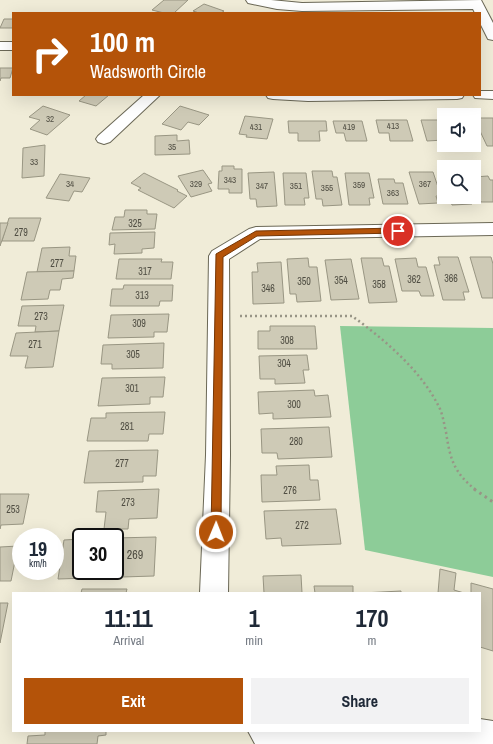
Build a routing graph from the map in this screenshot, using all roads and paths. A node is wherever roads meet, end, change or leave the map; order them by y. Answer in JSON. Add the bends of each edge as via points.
{"nodes":[{"id":1,"x":252,"y":0,"type":"edge"},
{"id":2,"x":476,"y":2,"type":"edge"},
{"id":3,"x":493,"y":36,"type":"edge"},
{"id":4,"x":0,"y":46,"type":"edge"},
{"id":5,"x":12,"y":46,"type":"edge"},
{"id":6,"x":481,"y":95,"type":"edge"},
{"id":7,"x":493,"y":95,"type":"edge"},
{"id":8,"x":152,"y":96,"type":"edge"},
{"id":9,"x":290,"y":96,"type":"edge"},
{"id":10,"x":382,"y":96,"type":"edge"},
{"id":11,"x":104,"y":139,"type":"dead end"},
{"id":12,"x":493,"y":229,"type":"edge"},
{"id":13,"x":219,"y":316,"type":"junction"},
{"id":14,"x":493,"y":502,"type":"edge"},
{"id":15,"x":214,"y":592,"type":"edge"},
{"id":16,"x":265,"y":732,"type":"edge"},
{"id":17,"x":493,"y":737,"type":"edge"}],
"edges":[{"from":1,"to":2,"type":"street","via":[[302,7]]},
{"from":2,"to":3,"type":"street"},
{"from":4,"to":5,"type":"street"},
{"from":6,"to":7,"type":"street"},
{"from":8,"to":11,"type":"street"},
{"from":9,"to":10,"type":"street"},
{"from":12,"to":13,"type":"street","via":[[256,233],[219,256]]},
{"from":13,"to":14,"type":"path","via":[[352,316],[357,319],[384,342],[430,392],[443,416],[450,459],[454,466],[473,488]]},
{"from":13,"to":15,"type":"street"},
{"from":16,"to":17,"type":"street","via":[[270,738],[479,734]]}]}
